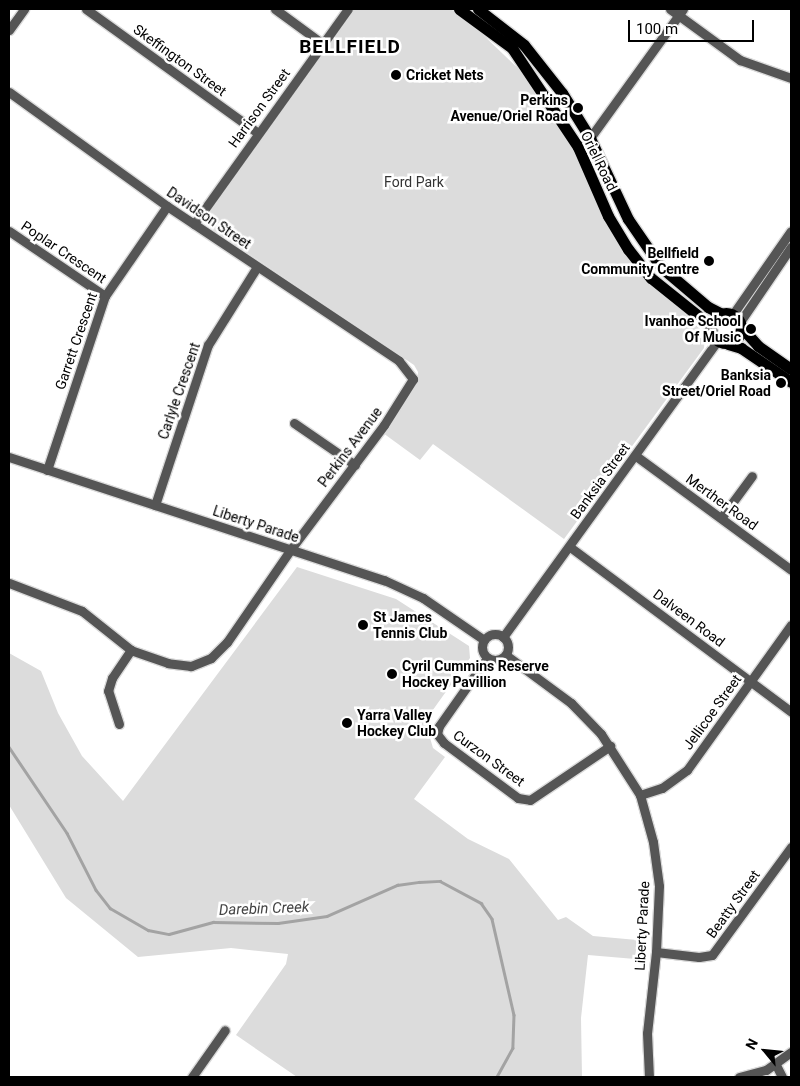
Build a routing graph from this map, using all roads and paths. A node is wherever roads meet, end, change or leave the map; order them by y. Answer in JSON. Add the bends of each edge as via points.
{"nodes":[{"id":1,"x":24,"y":9,"type":"edge"},
{"id":2,"x":86,"y":9,"type":"edge"},
{"id":3,"x":275,"y":9,"type":"edge"},
{"id":4,"x":348,"y":9,"type":"edge"},
{"id":5,"x":459,"y":9,"type":"edge"},
{"id":6,"x":478,"y":9,"type":"edge"},
{"id":7,"x":670,"y":9,"type":"edge"},
{"id":8,"x":681,"y":12,"type":"edge"},
{"id":9,"x":9,"y":30,"type":"edge"},
{"id":10,"x":323,"y":44,"type":"junction"},
{"id":11,"x":791,"y":78,"type":"edge"},
{"id":12,"x":9,"y":92,"type":"edge"},
{"id":13,"x":258,"y":133,"type":"junction"},
{"id":14,"x":590,"y":138,"type":"junction"},
{"id":15,"x":578,"y":147,"type":"junction"},
{"id":16,"x":167,"y":206,"type":"junction"},
{"id":17,"x":194,"y":224,"type":"junction"},
{"id":18,"x":9,"y":231,"type":"edge"},
{"id":19,"x":791,"y":231,"type":"edge"},
{"id":20,"x":788,"y":247,"type":"edge"},
{"id":21,"x":257,"y":267,"type":"junction"},
{"id":22,"x":104,"y":296,"type":"junction"},
{"id":23,"x":734,"y":320,"type":"junction"},
{"id":24,"x":711,"y":326,"type":"junction"},
{"id":25,"x":723,"y":342,"type":"junction"},
{"id":26,"x":399,"y":360,"type":"joint"},
{"id":27,"x":791,"y":370,"type":"edge"},
{"id":28,"x":791,"y":382,"type":"edge"},
{"id":29,"x":294,"y":423,"type":"dead end"},
{"id":30,"x":636,"y":456,"type":"junction"},
{"id":31,"x":9,"y":457,"type":"edge"},
{"id":32,"x":355,"y":465,"type":"junction"},
{"id":33,"x":47,"y":470,"type":"junction"},
{"id":34,"x":752,"y":476,"type":"dead end"},
{"id":35,"x":155,"y":505,"type":"junction"},
{"id":36,"x":721,"y":518,"type":"junction"},
{"id":37,"x":570,"y":547,"type":"junction"},
{"id":38,"x":291,"y":550,"type":"junction"},
{"id":39,"x":791,"y":570,"type":"edge"},
{"id":40,"x":9,"y":583,"type":"edge"},
{"id":41,"x":791,"y":626,"type":"edge"},
{"id":42,"x":503,"y":637,"type":"junction"},
{"id":43,"x":484,"y":640,"type":"junction"},
{"id":44,"x":131,"y":650,"type":"junction"},
{"id":45,"x":506,"y":655,"type":"junction"},
{"id":46,"x":487,"y":658,"type":"junction"},
{"id":47,"x":751,"y":682,"type":"junction"},
{"id":48,"x":791,"y":712,"type":"edge"},
{"id":49,"x":119,"y":724,"type":"dead end"},
{"id":50,"x":610,"y":746,"type":"junction"},
{"id":51,"x":640,"y":795,"type":"junction"},
{"id":52,"x":791,"y":847,"type":"edge"},
{"id":53,"x":656,"y":952,"type":"junction"},
{"id":54,"x":225,"y":1030,"type":"dead end"},
{"id":55,"x":791,"y":1052,"type":"edge"},
{"id":56,"x":776,"y":1065,"type":"junction"},
{"id":57,"x":192,"y":1077,"type":"edge"},
{"id":58,"x":649,"y":1077,"type":"edge"},
{"id":59,"x":739,"y":1077,"type":"edge"},
{"id":60,"x":782,"y":1077,"type":"edge"}],
"edges":[{"from":1,"to":9,"type":"street"},
{"from":2,"to":13,"type":"street","name":"Skeffington Street"},
{"from":3,"to":10,"type":"street"},
{"from":4,"to":10,"type":"street","name":"Harrison Street"},
{"from":5,"to":15,"type":"main road","name":"Oriel Road","via":[[512,48]]},
{"from":6,"to":14,"type":"main road","name":"Oriel Road","via":[[524,44],[562,93]]},
{"from":7,"to":8,"type":"street"},
{"from":8,"to":11,"type":"street","via":[[740,60]]},
{"from":8,"to":14,"type":"street"},
{"from":10,"to":13,"type":"street","name":"Harrison Street"},
{"from":12,"to":16,"type":"street","name":"Davidson Street"},
{"from":13,"to":17,"type":"street","name":"Harrison Street"},
{"from":14,"to":15,"type":"street"},
{"from":14,"to":23,"type":"main road","name":"Oriel Road","via":[[628,219],[661,267],[708,307]]},
{"from":15,"to":24,"type":"main road","name":"Oriel Road","via":[[608,216],[628,249],[651,278]]},
{"from":16,"to":17,"type":"street","name":"Davidson Street"},
{"from":16,"to":22,"type":"street","name":"Garrett Crescent"},
{"from":17,"to":21,"type":"street","name":"Davidson Street"},
{"from":18,"to":22,"type":"street","name":"Poplar Crescent"},
{"from":19,"to":20,"type":"street"},
{"from":20,"to":23,"type":"street"},
{"from":21,"to":26,"type":"street","name":"Davidson Street"},
{"from":21,"to":35,"type":"street","name":"Carlyle Crescent","via":[[208,345]]},
{"from":22,"to":33,"type":"street","name":"Garrett Crescent"},
{"from":23,"to":24,"type":"main road"},
{"from":23,"to":25,"type":"main road","via":[[738,338]]},
{"from":23,"to":27,"type":"main road","name":"Oriel Road","via":[[758,346]]},
{"from":24,"to":25,"type":"main road"},
{"from":25,"to":28,"type":"main road","via":[[741,348]]},
{"from":25,"to":30,"type":"street","name":"Banksia Street"},
{"from":26,"to":32,"type":"street","name":"Perkins Avenue","via":[[413,375],[411,387]]},
{"from":29,"to":32,"type":"street"},
{"from":30,"to":36,"type":"street","name":"Merther Road"},
{"from":30,"to":37,"type":"street","name":"Banksia Street"},
{"from":31,"to":33,"type":"street","name":"Liberty Parade"},
{"from":32,"to":38,"type":"street","name":"Perkins Avenue"},
{"from":33,"to":35,"type":"street","name":"Liberty Parade"},
{"from":34,"to":36,"type":"street"},
{"from":35,"to":38,"type":"street","name":"Liberty Parade"},
{"from":36,"to":39,"type":"street","name":"Merther Road"},
{"from":37,"to":42,"type":"street","name":"Banksia Street"},
{"from":37,"to":47,"type":"street","name":"Dalveen Road"},
{"from":38,"to":43,"type":"street","name":"Liberty Parade","via":[[405,589]]},
{"from":38,"to":44,"type":"street","name":"Perkins Avenue","via":[[227,642],[211,658],[191,666],[168,663]]},
{"from":40,"to":44,"type":"street","name":"Perkins Avenue","via":[[82,611]]},
{"from":41,"to":47,"type":"street","name":"Jellicoe Street"},
{"from":42,"to":43,"type":"street","via":[[491,635]]},
{"from":42,"to":45,"type":"street","via":[[508,647]]},
{"from":43,"to":46,"type":"street","via":[[482,650]]},
{"from":44,"to":49,"type":"street","via":[[112,678],[108,691]]},
{"from":45,"to":46,"type":"street","via":[[498,660]]},
{"from":45,"to":50,"type":"street","name":"Liberty Parade","via":[[571,703]]},
{"from":46,"to":50,"type":"street","name":"Curzon Street","via":[[439,726],[438,734],[444,743],[518,798],[530,800]]},
{"from":47,"to":48,"type":"street","name":"Dalveen Road"},
{"from":47,"to":51,"type":"street","name":"Jellicoe Street","via":[[687,770],[672,782]]},
{"from":50,"to":51,"type":"street","name":"Liberty Parade"},
{"from":51,"to":53,"type":"street","name":"Liberty Parade","via":[[658,866]]},
{"from":52,"to":53,"type":"street","name":"Beatty Street","via":[[712,955],[699,957]]},
{"from":53,"to":58,"type":"street","name":"Liberty Parade","via":[[647,1034]]},
{"from":54,"to":57,"type":"street"},
{"from":55,"to":56,"type":"street"},
{"from":56,"to":59,"type":"street"},
{"from":56,"to":60,"type":"street"}]}
